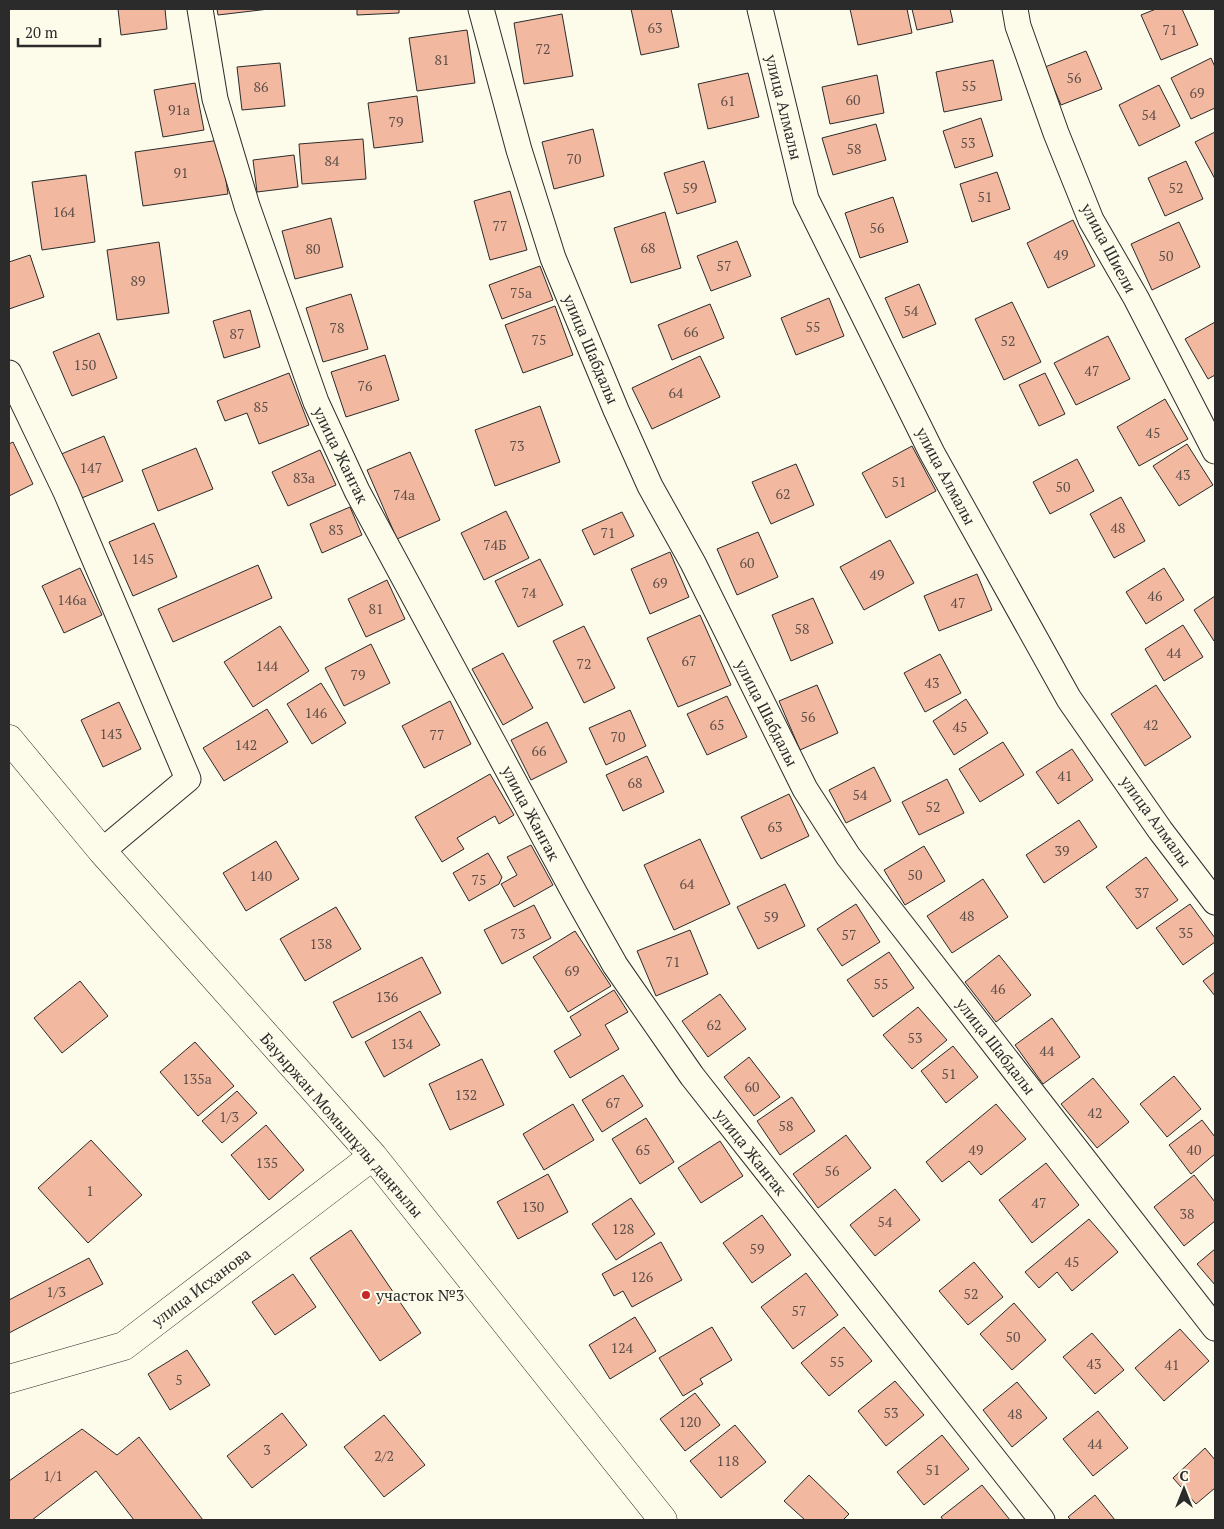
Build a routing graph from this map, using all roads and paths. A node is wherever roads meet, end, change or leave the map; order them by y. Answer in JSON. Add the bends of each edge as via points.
{"nodes":[{"id":1,"x":200,"y":9,"type":"edge"},
{"id":2,"x":481,"y":9,"type":"edge"},
{"id":3,"x":760,"y":9,"type":"edge"},
{"id":4,"x":1015,"y":9,"type":"edge"},
{"id":5,"x":9,"y":373,"type":"edge"},
{"id":6,"x":1215,"y":451,"type":"edge"},
{"id":7,"x":9,"y":739,"type":"edge"},
{"id":8,"x":102,"y":851,"type":"junction"},
{"id":9,"x":1215,"y":902,"type":"edge"},
{"id":10,"x":373,"y":1156,"type":"junction"},
{"id":11,"x":1215,"y":1328,"type":"edge"},
{"id":12,"x":9,"y":1378,"type":"edge"},
{"id":13,"x":663,"y":1520,"type":"edge"},
{"id":14,"x":1042,"y":1520,"type":"edge"}],
"edges":[{"from":1,"to":14,"type":"street","name":"улица Жангак","via":[[215,100],[253,224],[316,402],[366,508],[575,894],[615,965],[692,1076]]},
{"from":2,"to":11,"type":"street","name":"улица Шабдалы","via":[[519,150],[553,258],[650,486],[693,563],[805,789],[848,856]]},
{"from":3,"to":9,"type":"street","name":"улица Алмалы","via":[[806,199],[932,453],[1069,699],[1160,830]]},
{"from":4,"to":6,"type":"street","name":"улица Шиели","via":[[1053,124],[1091,220],[1136,298]]},
{"from":5,"to":8,"type":"street","via":[[66,492],[188,779]]},
{"from":7,"to":8,"type":"main road","name":"Бауыржан Момышұлы даңғылы"},
{"from":8,"to":10,"type":"main road","name":"Бауыржан Момышұлы даңғылы"},
{"from":10,"to":12,"type":"main road","name":"улица Исханова","via":[[124,1346]]},
{"from":10,"to":13,"type":"main road","name":"Бауыржан Момышұлы даңғылы"}]}
